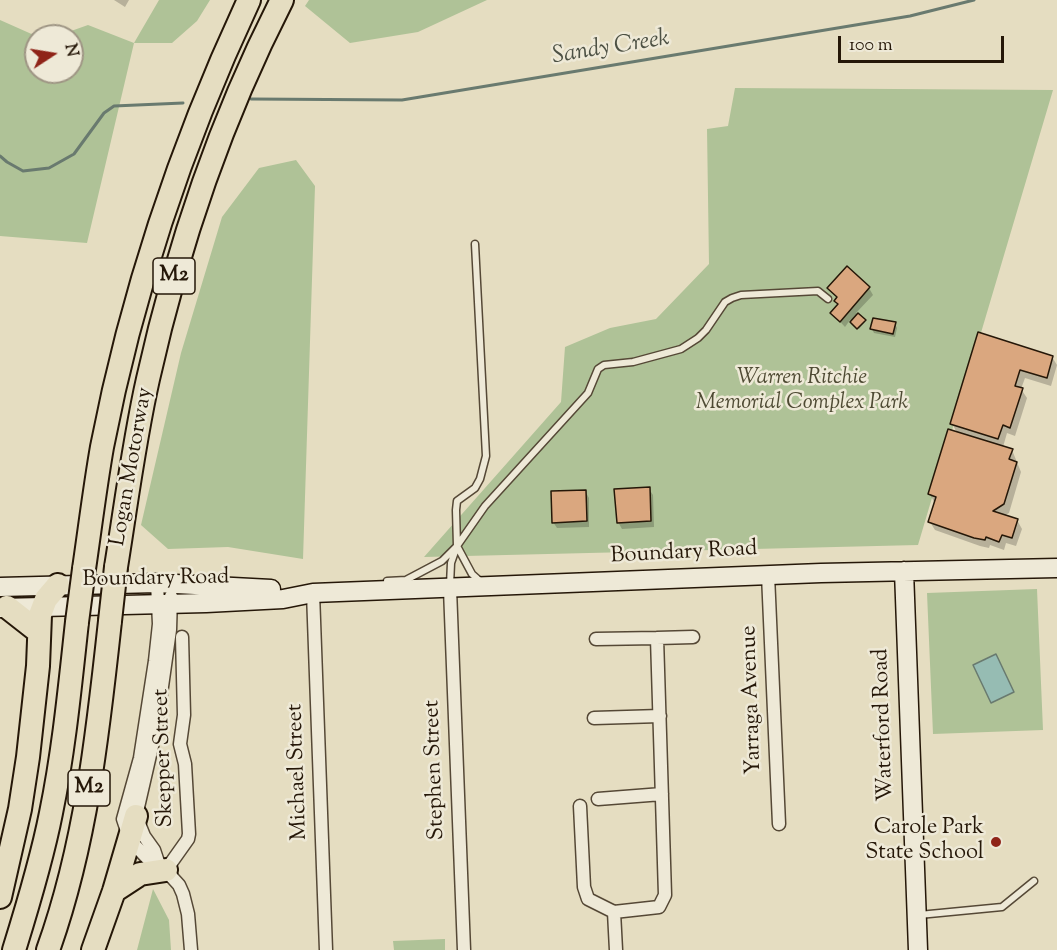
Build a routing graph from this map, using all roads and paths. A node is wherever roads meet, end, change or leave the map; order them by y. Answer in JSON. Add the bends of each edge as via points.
{"nodes":[{"id":1,"x":249,"y":0,"type":"edge"},
{"id":2,"x":282,"y":0,"type":"edge"},
{"id":3,"x":475,"y":244,"type":"dead end"},
{"id":4,"x":828,"y":299,"type":"dead end"},
{"id":5,"x":457,"y":546,"type":"junction"},
{"id":6,"x":1057,"y":568,"type":"edge"},
{"id":7,"x":904,"y":571,"type":"junction"},
{"id":8,"x":768,"y":574,"type":"junction"},
{"id":9,"x":164,"y":583,"type":"junction"},
{"id":10,"x":58,"y":585,"type":"junction"},
{"id":11,"x":488,"y":587,"type":"junction"},
{"id":12,"x":450,"y":589,"type":"junction"},
{"id":13,"x":359,"y":592,"type":"junction"},
{"id":14,"x":313,"y":593,"type":"junction"},
{"id":15,"x":2,"y":601,"type":"edge"},
{"id":16,"x":164,"y":605,"type":"junction"},
{"id":17,"x":42,"y":607,"type":"junction"},
{"id":18,"x":39,"y":632,"type":"junction"},
{"id":19,"x":182,"y":637,"type":"dead end"},
{"id":20,"x":693,"y":637,"type":"dead end"},
{"id":21,"x":657,"y":638,"type":"junction"},
{"id":22,"x":596,"y":639,"type":"dead end"},
{"id":23,"x":660,"y":716,"type":"junction"},
{"id":24,"x":594,"y":718,"type":"dead end"},
{"id":25,"x":662,"y":794,"type":"junction"},
{"id":26,"x":598,"y":799,"type":"dead end"},
{"id":27,"x":580,"y":806,"type":"dead end"},
{"id":28,"x":136,"y":816,"type":"junction"},
{"id":29,"x":779,"y":824,"type":"dead end"},
{"id":30,"x":130,"y":840,"type":"junction"},
{"id":31,"x":162,"y":866,"type":"junction"},
{"id":32,"x":1034,"y":881,"type":"dead end"},
{"id":33,"x":114,"y":891,"type":"junction"},
{"id":34,"x":0,"y":897,"type":"edge"},
{"id":35,"x":614,"y":912,"type":"junction"},
{"id":36,"x":916,"y":916,"type":"junction"},
{"id":37,"x":14,"y":950,"type":"edge"},
{"id":38,"x":48,"y":950,"type":"edge"},
{"id":39,"x":93,"y":950,"type":"edge"},
{"id":40,"x":192,"y":950,"type":"edge"},
{"id":41,"x":326,"y":950,"type":"edge"},
{"id":42,"x":464,"y":950,"type":"edge"},
{"id":43,"x":616,"y":950,"type":"edge"},
{"id":44,"x":918,"y":950,"type":"edge"}],
"edges":[{"from":1,"to":37,"type":"highway","name":"Logan Motorway","number":"M2","bridge":true,"via":[[186,148],[146,269],[110,411],[51,813]]},
{"from":2,"to":38,"type":"highway","name":"Logan Motorway","number":"M2","bridge":true,"via":[[221,138],[175,275],[143,403],[116,567],[85,813]]},
{"from":3,"to":5,"type":"lane","via":[[486,456],[475,488],[458,501]]},
{"from":4,"to":5,"type":"lane","via":[[818,291],[741,295],[725,302],[706,330],[681,349],[633,362],[604,364],[588,393],[485,506]]},
{"from":5,"to":11,"type":"lane","via":[[472,574]]},
{"from":5,"to":12,"type":"lane","via":[[451,563]]},
{"from":5,"to":13,"type":"lane","via":[[426,571]]},
{"from":6,"to":7,"type":"main road","name":"Boundary Road"},
{"from":7,"to":8,"type":"main road","name":"Boundary Road"},
{"from":7,"to":36,"type":"main road","name":"Waterford Road"},
{"from":8,"to":11,"type":"main road","name":"Boundary Road"},
{"from":8,"to":29,"type":"street","name":"Yarraga Avenue"},
{"from":9,"to":10,"type":"main road","name":"Boundary Road"},
{"from":9,"to":14,"type":"main road","name":"Boundary Road"},
{"from":9,"to":16,"type":"street"},
{"from":10,"to":15,"type":"main road","name":"Boundary Road"},
{"from":10,"to":17,"type":"highway"},
{"from":11,"to":12,"type":"main road","name":"Boundary Road"},
{"from":12,"to":13,"type":"main road","name":"Boundary Road"},
{"from":12,"to":42,"type":"street","name":"Stephen Street"},
{"from":13,"to":14,"type":"main road","name":"Boundary Road"},
{"from":14,"to":16,"type":"main road","name":"Boundary Road","via":[[283,600]]},
{"from":14,"to":41,"type":"street","name":"Michael Street"},
{"from":15,"to":17,"type":"main road","name":"Boundary Road"},
{"from":15,"to":18,"type":"highway"},
{"from":16,"to":17,"type":"main road","name":"Boundary Road"},
{"from":16,"to":28,"type":"street","via":[[170,630],[156,729]]},
{"from":16,"to":30,"type":"street","via":[[136,779],[124,814]]},
{"from":17,"to":18,"type":"highway"},
{"from":18,"to":34,"type":"highway","via":[[28,757]]},
{"from":19,"to":31,"type":"street","name":"Skepper Street","via":[[184,715],[180,744],[189,834]]},
{"from":20,"to":21,"type":"street"},
{"from":21,"to":22,"type":"street"},
{"from":21,"to":23,"type":"street"},
{"from":23,"to":24,"type":"street"},
{"from":23,"to":25,"type":"street"},
{"from":25,"to":26,"type":"street"},
{"from":25,"to":35,"type":"street","via":[[665,895],[659,907]]},
{"from":27,"to":35,"type":"street","via":[[588,899]]},
{"from":28,"to":30,"type":"highway"},
{"from":28,"to":31,"type":"street","name":"Skepper Street"},
{"from":30,"to":31,"type":"street","name":"Skepper Street","via":[[147,858]]},
{"from":30,"to":33,"type":"highway"},
{"from":31,"to":33,"type":"highway","via":[[140,874]]},
{"from":31,"to":40,"type":"street","name":"Skepper Street","via":[[183,894]]},
{"from":32,"to":36,"type":"lane","via":[[1002,907]]},
{"from":33,"to":39,"type":"highway"},
{"from":35,"to":43,"type":"street"},
{"from":36,"to":44,"type":"main road","name":"Waterford Road"}]}
